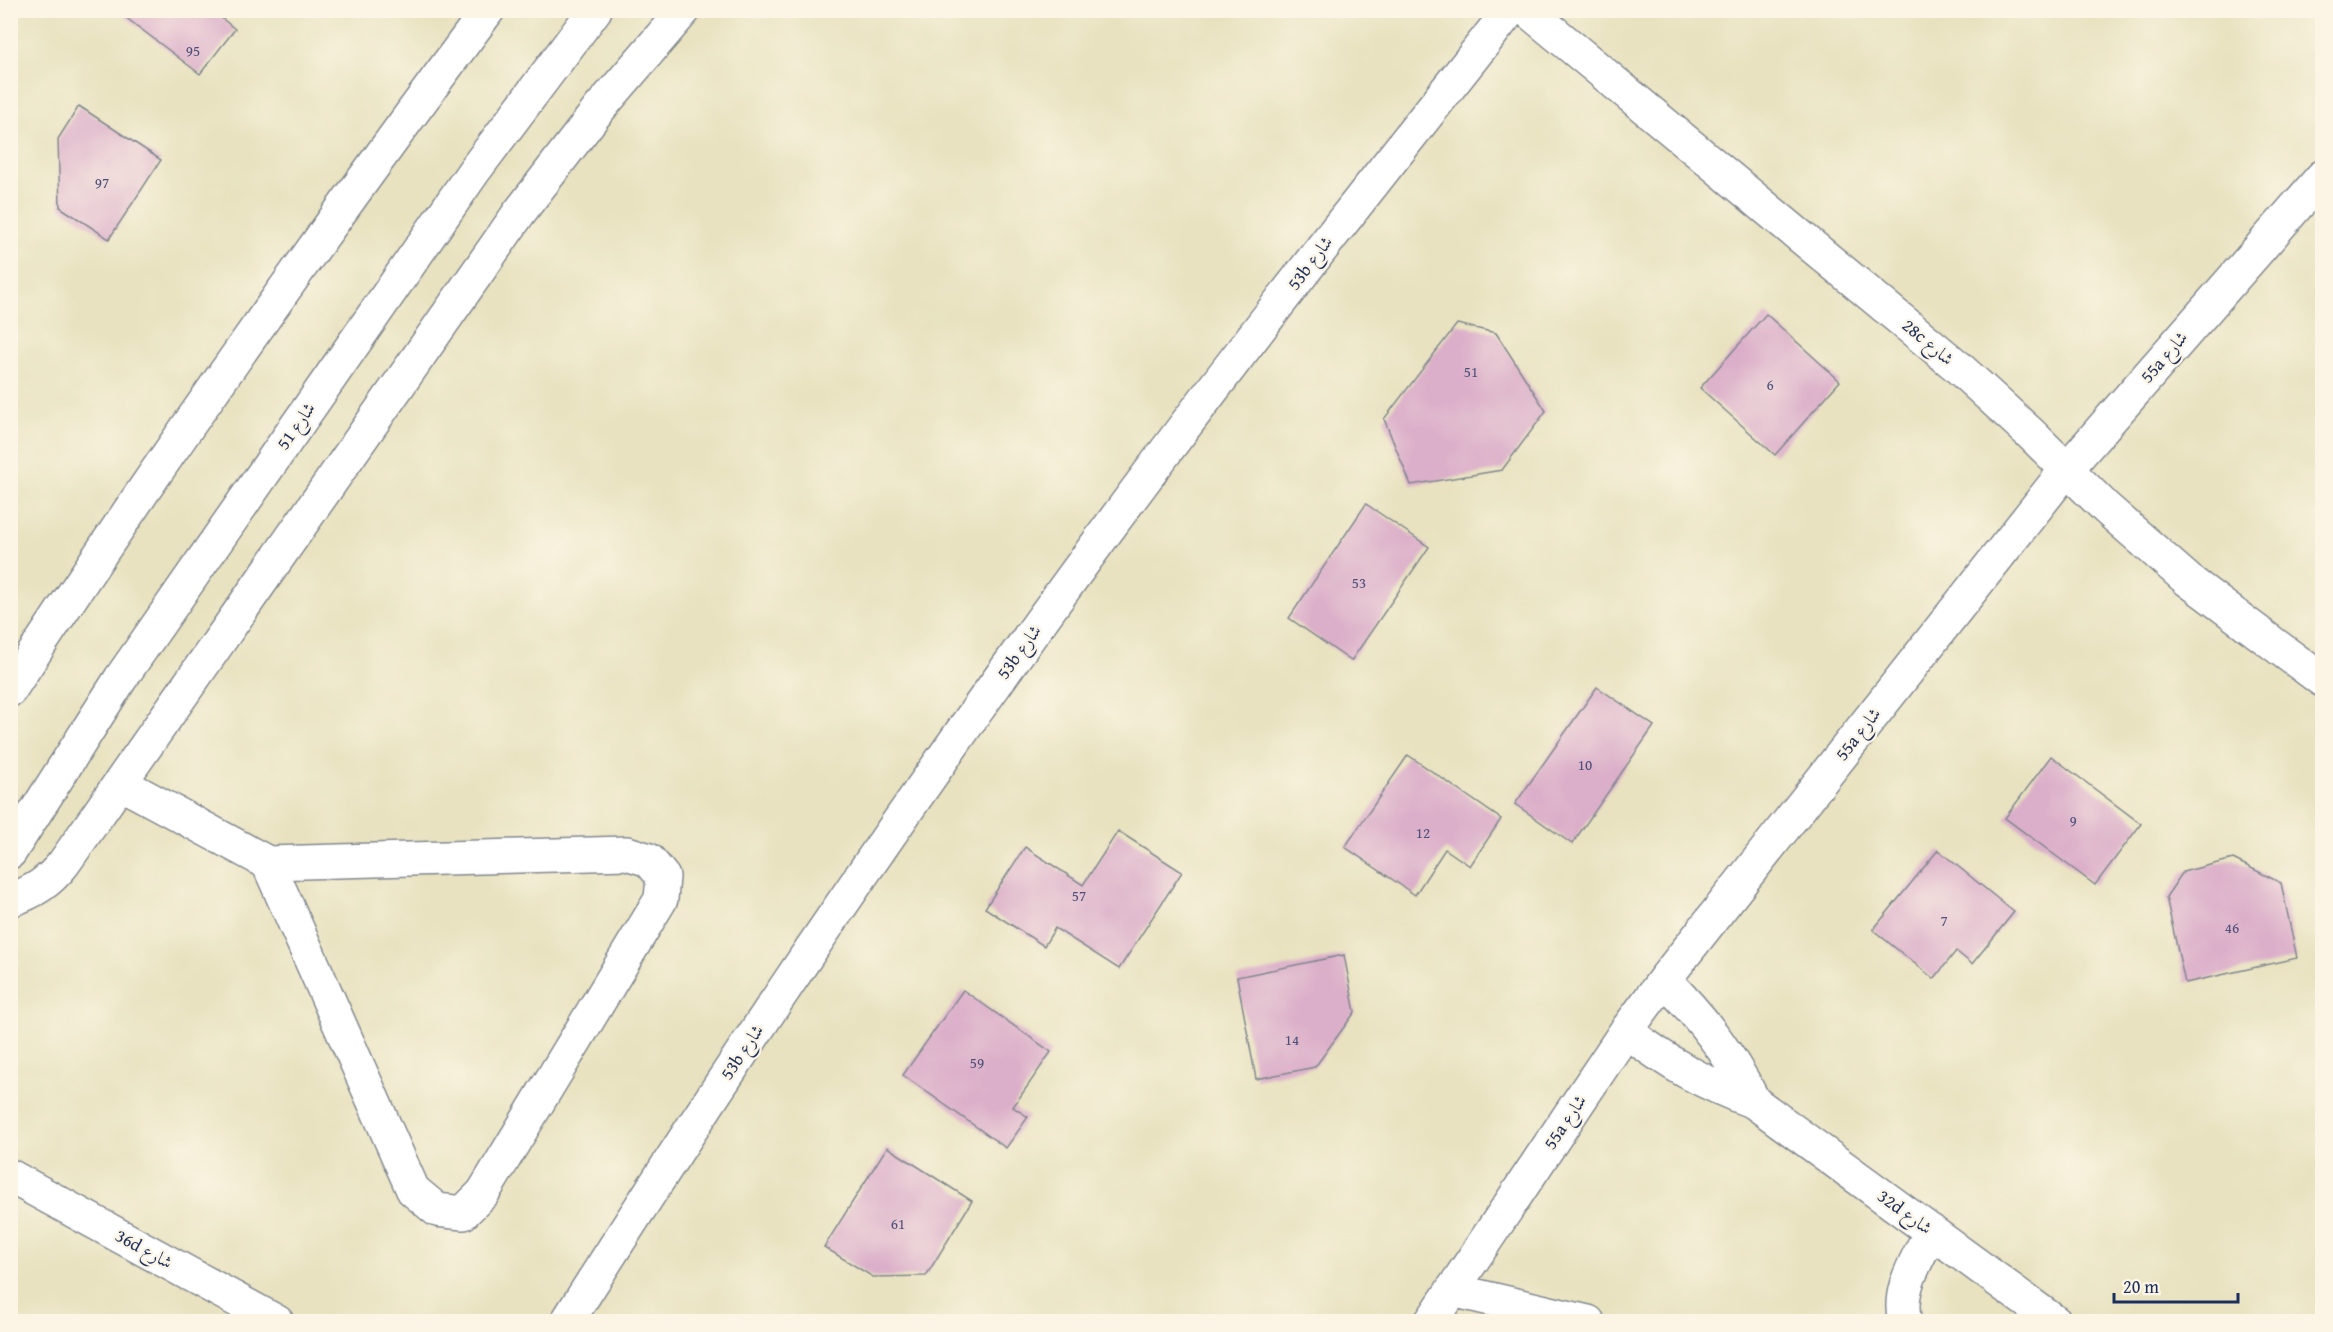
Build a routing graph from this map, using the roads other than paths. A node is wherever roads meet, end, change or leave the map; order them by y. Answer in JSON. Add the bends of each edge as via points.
{"nodes":[{"id":1,"x":489,"y":10,"type":"edge"},
{"id":2,"x":596,"y":10,"type":"edge"},
{"id":3,"x":684,"y":10,"type":"edge"},
{"id":4,"x":1510,"y":10,"type":"edge"},
{"id":5,"x":1527,"y":10,"type":"edge"},
{"id":6,"x":2322,"y":177,"type":"edge"},
{"id":7,"x":2066,"y":470,"type":"junction"},
{"id":8,"x":2322,"y":680,"type":"edge"},
{"id":9,"x":10,"y":690,"type":"edge"},
{"id":10,"x":120,"y":783,"type":"junction"},
{"id":11,"x":10,"y":852,"type":"edge"},
{"id":12,"x":268,"y":863,"type":"junction"},
{"id":13,"x":10,"y":900,"type":"edge"},
{"id":14,"x":1664,"y":980,"type":"junction"},
{"id":15,"x":1626,"y":1030,"type":"junction"},
{"id":16,"x":1754,"y":1102,"type":"junction"},
{"id":17,"x":10,"y":1176,"type":"edge"},
{"id":18,"x":1931,"y":1231,"type":"junction"},
{"id":19,"x":1452,"y":1290,"type":"junction"},
{"id":20,"x":277,"y":1322,"type":"edge"},
{"id":21,"x":567,"y":1322,"type":"edge"},
{"id":22,"x":1431,"y":1322,"type":"edge"},
{"id":23,"x":1588,"y":1322,"type":"edge"},
{"id":24,"x":1905,"y":1322,"type":"edge"},
{"id":25,"x":2055,"y":1322,"type":"edge"}],
"edges":[{"from":1,"to":9,"type":"street","via":[[289,284]]},
{"from":2,"to":11,"type":"street","name":"شارع 51","via":[[474,171],[226,527],[122,678]]},
{"from":3,"to":10,"type":"street","via":[[599,109],[519,213]]},
{"from":4,"to":21,"type":"street","name":"53b شارع","via":[[1203,402],[992,690],[815,943]]},
{"from":5,"to":7,"type":"street","name":"28c شارع","via":[[1958,367]]},
{"from":6,"to":7,"type":"street","name":"55a شارع"},
{"from":7,"to":8,"type":"street","name":"28c شارع","via":[[2188,580]]},
{"from":7,"to":14,"type":"street","name":"55a شارع"},
{"from":10,"to":12,"type":"street"},
{"from":10,"to":13,"type":"street","via":[[53,877],[39,888]]},
{"from":12,"to":12,"type":"street","via":[[627,854],[649,861],[663,877],[661,899],[483,1193],[462,1213],[437,1210],[413,1190]]},
{"from":14,"to":15,"type":"street","name":"55a شارع"},
{"from":14,"to":16,"type":"street","name":"32d شارع","via":[[1715,1036]]},
{"from":15,"to":16,"type":"street","name":"32d شارع","via":[[1686,1073]]},
{"from":15,"to":19,"type":"street","name":"55a شارع"},
{"from":16,"to":18,"type":"street","name":"32d شارع"},
{"from":17,"to":20,"type":"street","name":"36d شارع"},
{"from":18,"to":24,"type":"street","via":[[1902,1295]]},
{"from":18,"to":25,"type":"street","name":"32d شارع"},
{"from":19,"to":22,"type":"street","name":"55a شارع"},
{"from":19,"to":23,"type":"street"}]}
